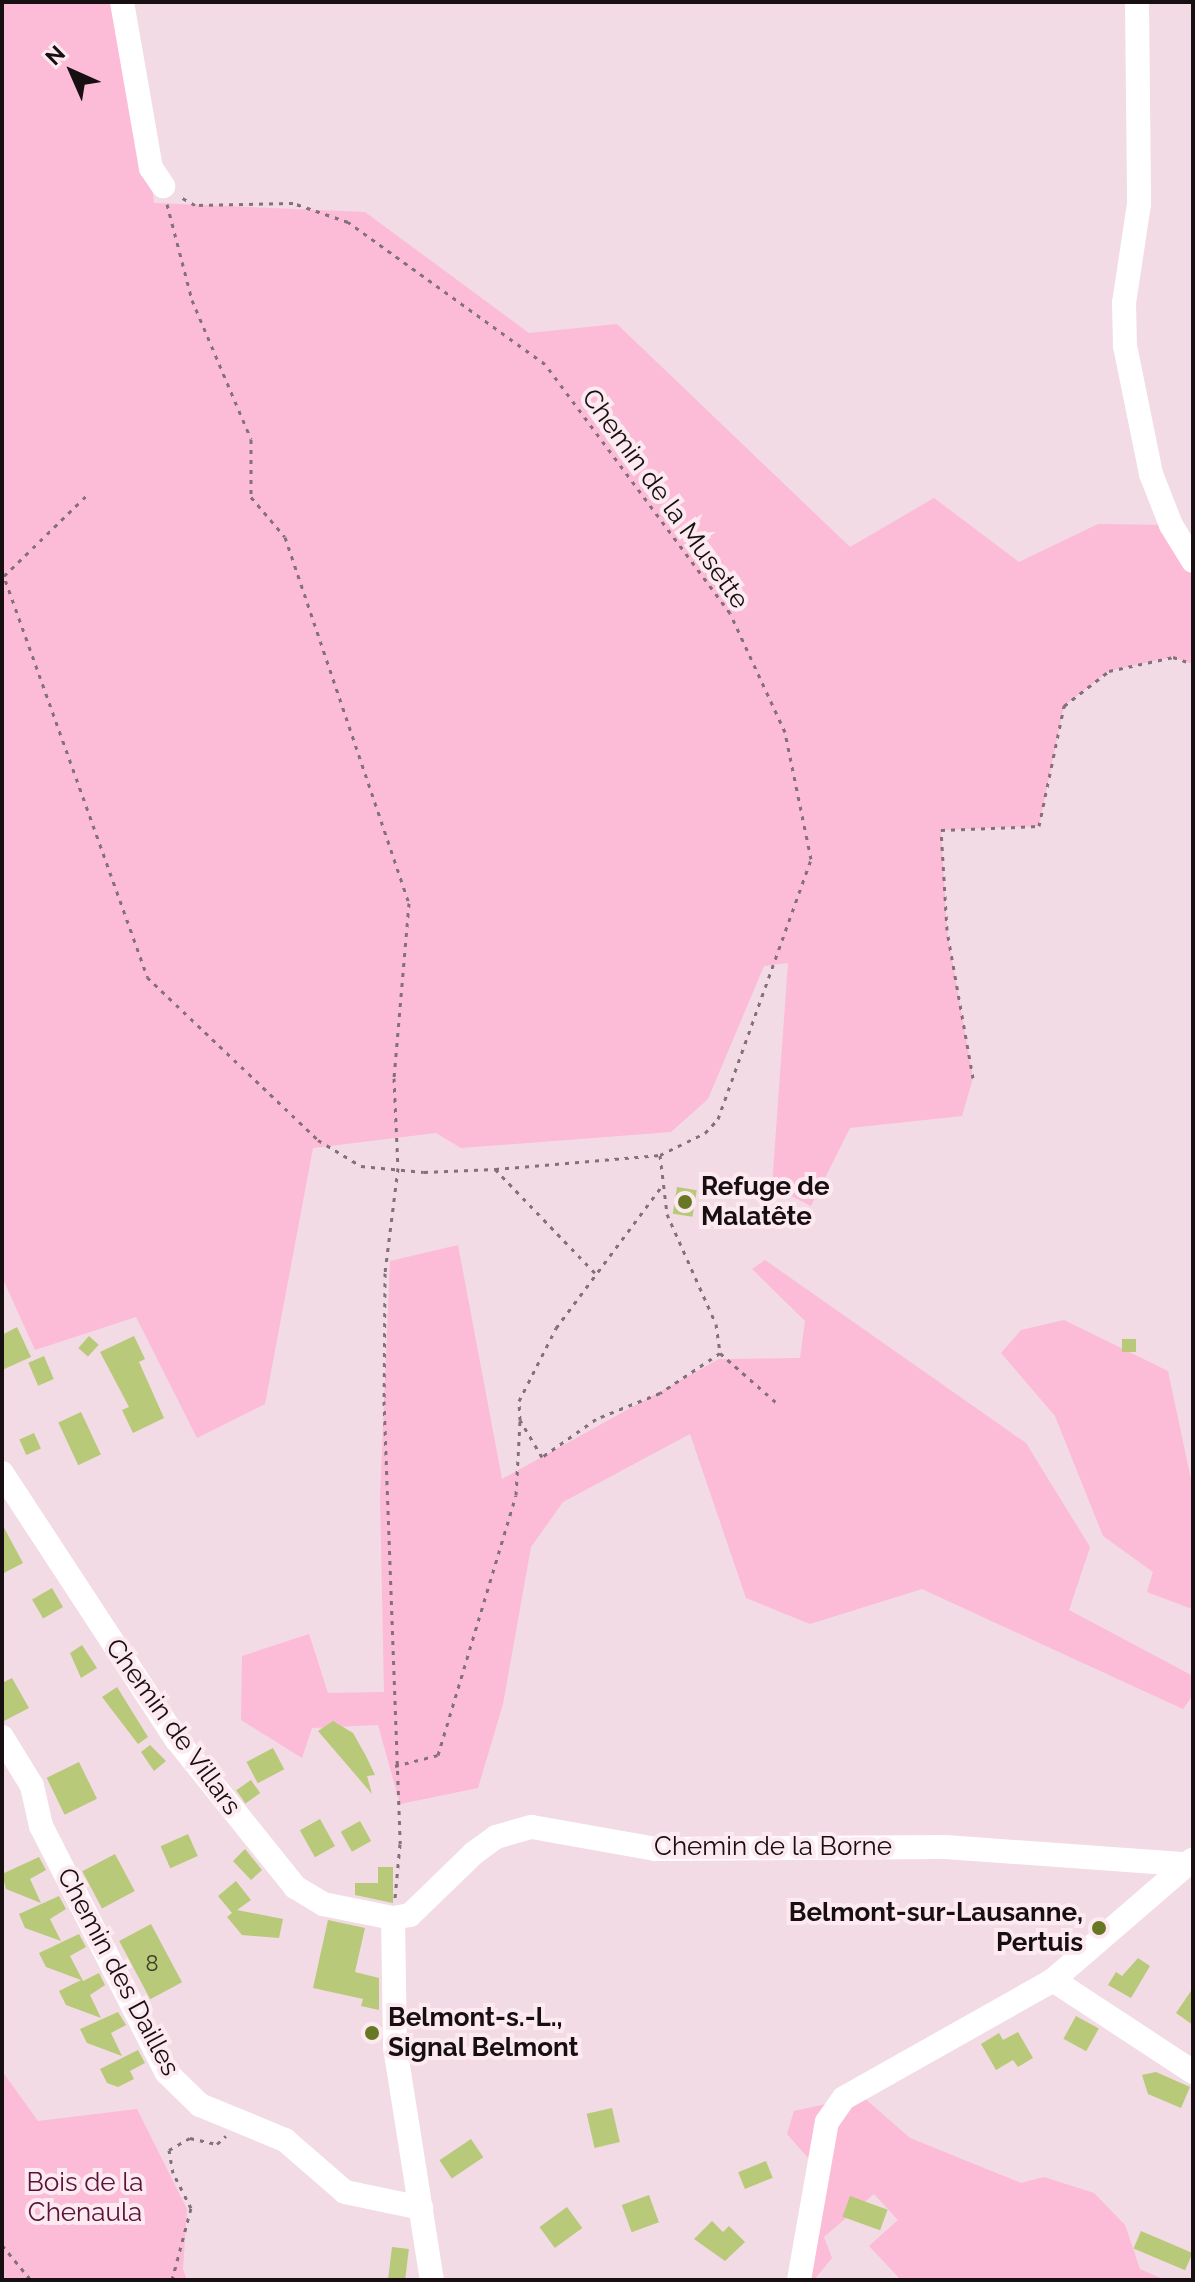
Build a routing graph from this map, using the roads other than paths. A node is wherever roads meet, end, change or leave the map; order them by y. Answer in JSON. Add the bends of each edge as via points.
{"nodes":[{"id":1,"x":122,"y":2,"type":"edge"},
{"id":2,"x":1137,"y":2,"type":"edge"},
{"id":3,"x":163,"y":186,"type":"road end"},
{"id":4,"x":1193,"y":561,"type":"edge"},
{"id":5,"x":2,"y":1473,"type":"edge"},
{"id":6,"x":2,"y":1737,"type":"edge"},
{"id":7,"x":1190,"y":1865,"type":"edge"},
{"id":8,"x":393,"y":1918,"type":"junction"},
{"id":9,"x":1053,"y":1980,"type":"junction"},
{"id":10,"x":1193,"y":2072,"type":"edge"},
{"id":11,"x":421,"y":2208,"type":"junction"},
{"id":12,"x":432,"y":2280,"type":"edge"},
{"id":13,"x":799,"y":2280,"type":"edge"}],
"edges":[{"from":1,"to":3,"type":"street","via":[[151,168]]},
{"from":2,"to":4,"type":"street","via":[[1139,204],[1124,303],[1125,346],[1151,474],[1171,525]]},
{"from":5,"to":8,"type":"street","name":"Chemin de Villars","via":[[135,1681],[295,1887],[323,1904]]},
{"from":6,"to":11,"type":"street","name":"Chemin des Dailles","via":[[32,1786],[41,1826],[167,2073],[200,2105],[285,2140],[345,2192]]},
{"from":7,"to":8,"type":"street","name":"Chemin de la Borne","via":[[945,1847],[655,1849],[532,1827],[496,1837],[410,1915]]},
{"from":7,"to":9,"type":"street"},
{"from":8,"to":11,"type":"street","via":[[395,2047]]},
{"from":9,"to":10,"type":"street"},
{"from":9,"to":13,"type":"street","via":[[844,2098],[827,2122]]},
{"from":11,"to":12,"type":"street"}]}
